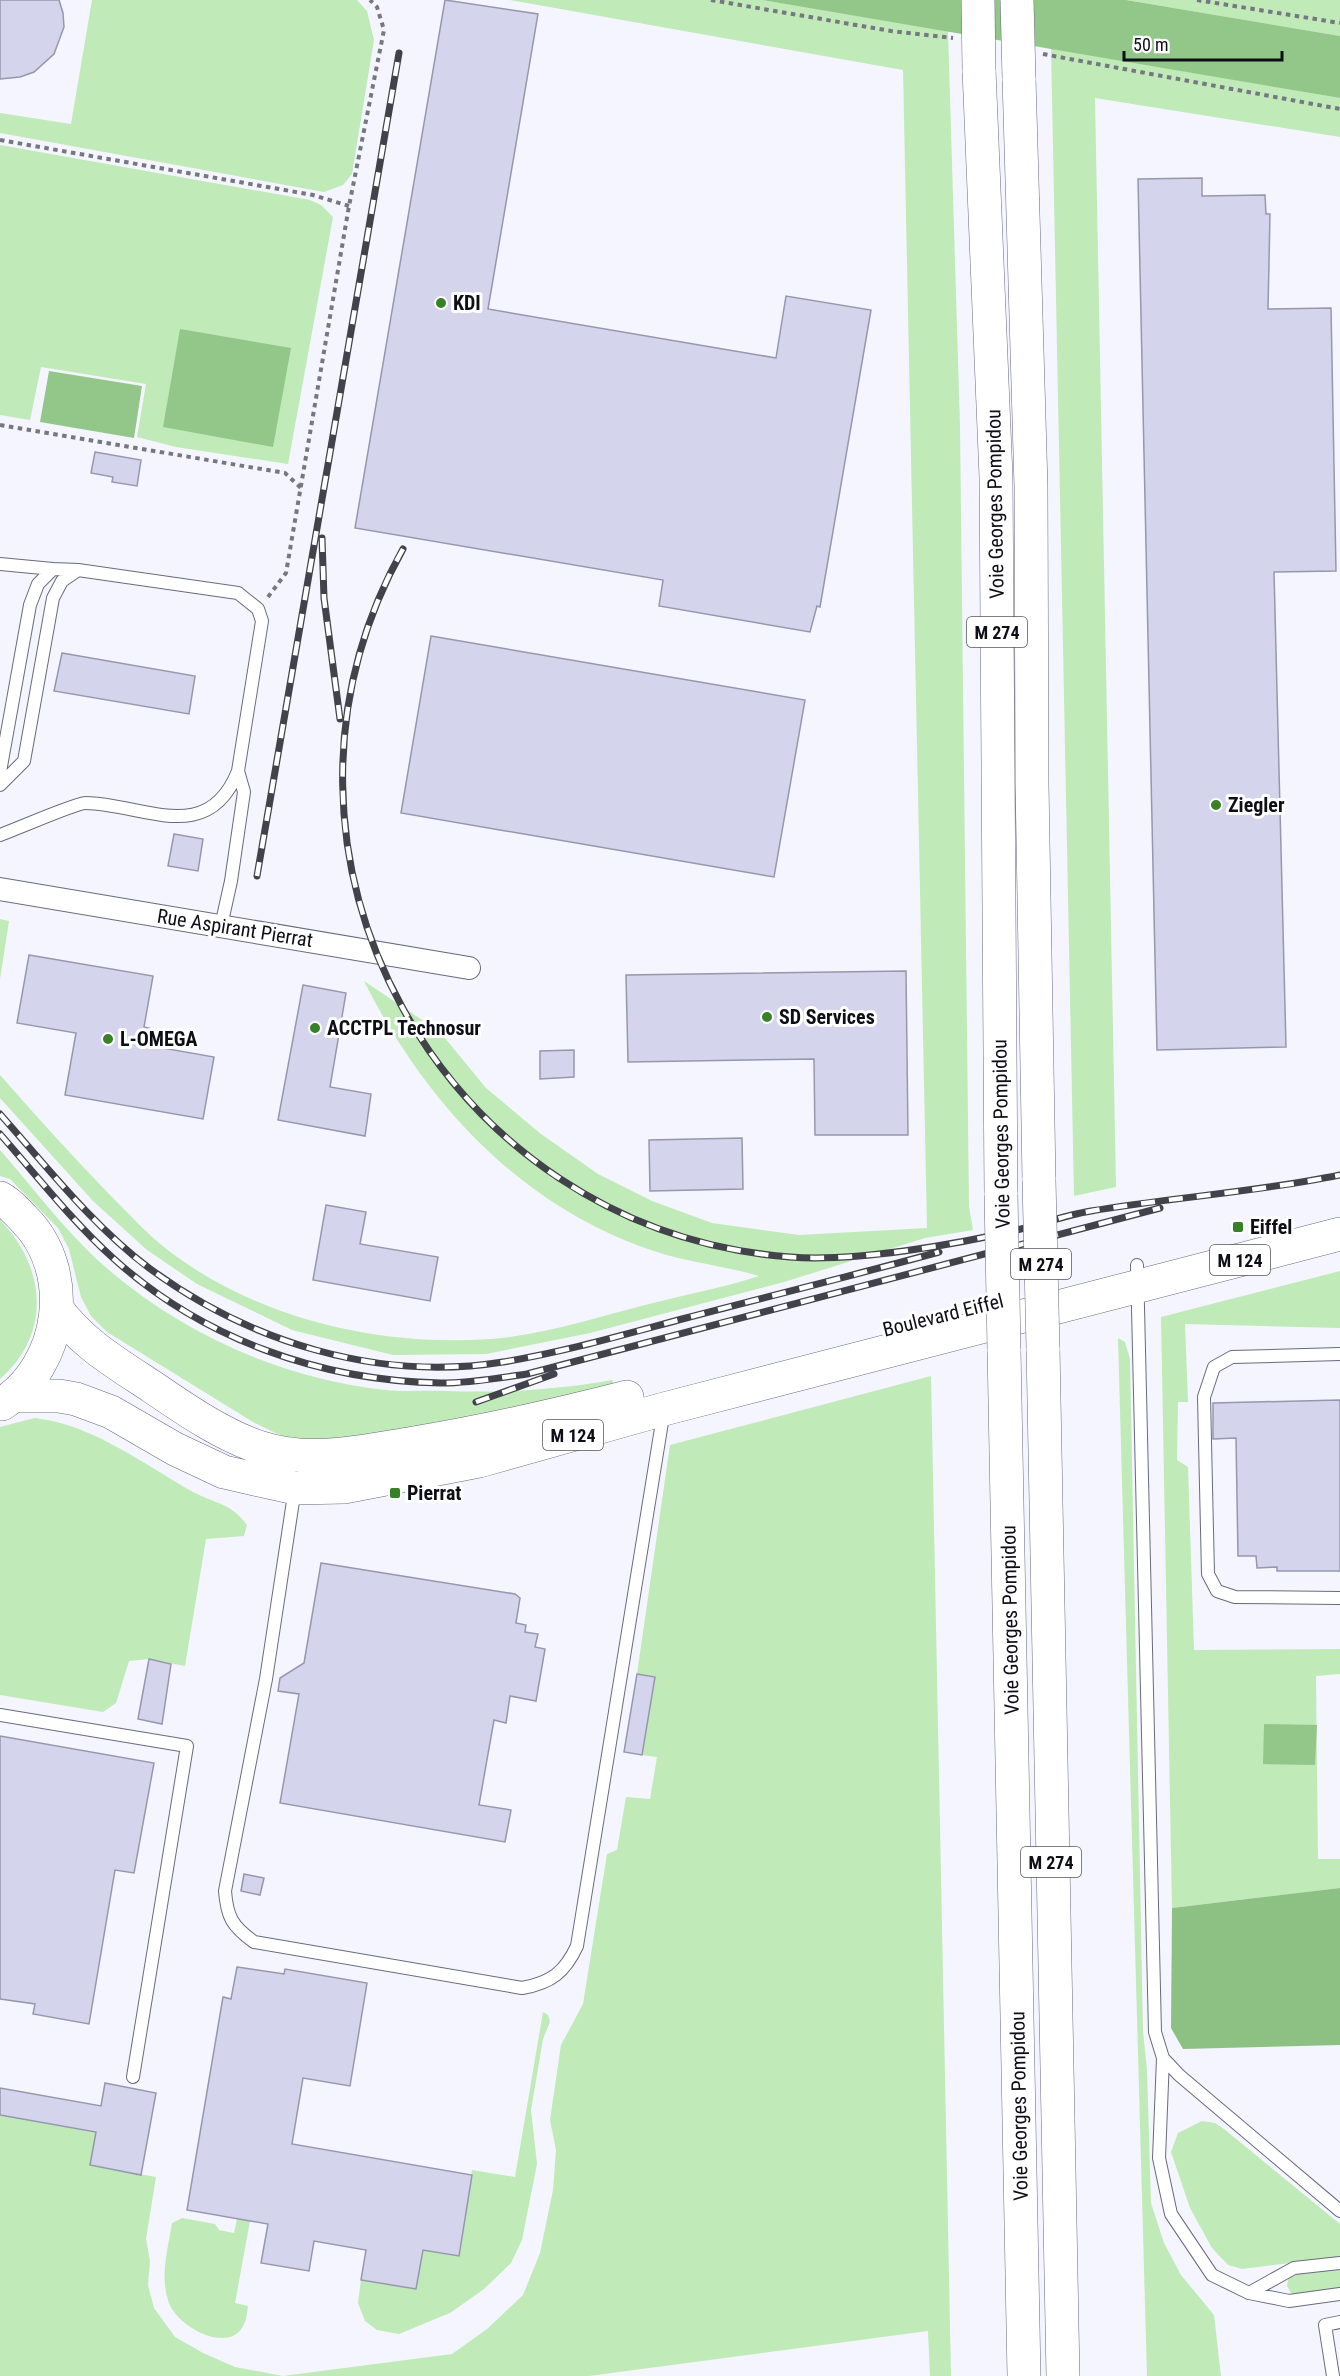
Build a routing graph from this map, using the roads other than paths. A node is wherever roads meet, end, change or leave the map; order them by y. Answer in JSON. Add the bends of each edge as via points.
{"nodes":[{"id":1,"x":978,"y":0,"type":"edge"},
{"id":2,"x":1017,"y":0,"type":"edge"},
{"id":3,"x":0,"y":564,"type":"edge"},
{"id":4,"x":53,"y":569,"type":"junction"},
{"id":5,"x":78,"y":570,"type":"junction"},
{"id":6,"x":0,"y":768,"type":"edge"},
{"id":7,"x":238,"y":771,"type":"junction"},
{"id":8,"x":0,"y":785,"type":"edge"},
{"id":9,"x":0,"y":835,"type":"edge"},
{"id":10,"x":0,"y":889,"type":"edge"},
{"id":11,"x":221,"y":926,"type":"junction"},
{"id":12,"x":469,"y":968,"type":"dead end"},
{"id":13,"x":0,"y":1198,"type":"edge"},
{"id":14,"x":1340,"y":1212,"type":"edge"},
{"id":15,"x":1340,"y":1234,"type":"edge"},
{"id":16,"x":1138,"y":1275,"type":"junction"},
{"id":17,"x":57,"y":1309,"type":"junction"},
{"id":18,"x":1340,"y":1354,"type":"edge"},
{"id":19,"x":7,"y":1400,"type":"edge"},
{"id":20,"x":664,"y":1409,"type":"junction"},
{"id":21,"x":299,"y":1467,"type":"junction"},
{"id":22,"x":1340,"y":1598,"type":"edge"},
{"id":23,"x":0,"y":1715,"type":"edge"},
{"id":24,"x":1163,"y":2058,"type":"junction"},
{"id":25,"x":133,"y":2077,"type":"dead end"},
{"id":26,"x":1340,"y":2211,"type":"edge"},
{"id":27,"x":1340,"y":2263,"type":"edge"},
{"id":28,"x":1249,"y":2292,"type":"junction"},
{"id":29,"x":1340,"y":2294,"type":"edge"},
{"id":30,"x":1340,"y":2322,"type":"edge"},
{"id":31,"x":1024,"y":2376,"type":"edge"},
{"id":32,"x":1063,"y":2376,"type":"edge"},
{"id":33,"x":1333,"y":2376,"type":"edge"}],
"edges":[{"from":1,"to":31,"type":"main road","name":"Voie Georges Pompidou","number":"M 274","bridge":true,"via":[[996,477],[1001,1195]]},
{"from":2,"to":32,"type":"main road","name":"Voie Georges Pompidou","number":"M 274","bridge":true,"via":[[1030,486],[1032,784]]},
{"from":3,"to":4,"type":"lane"},
{"from":4,"to":5,"type":"lane"},
{"from":4,"to":6,"type":"lane","via":[[38,584],[30,605]]},
{"from":5,"to":7,"type":"lane","via":[[238,593],[258,609],[262,621]]},
{"from":5,"to":8,"type":"lane","via":[[62,581],[53,598],[24,761]]},
{"from":7,"to":9,"type":"lane","via":[[217,803],[195,815],[179,818],[84,803]]},
{"from":7,"to":11,"type":"lane","via":[[244,792]]},
{"from":10,"to":11,"type":"street","name":"Rue Aspirant Pierrat"},
{"from":11,"to":12,"type":"street","name":"Rue Aspirant Pierrat"},
{"from":13,"to":17,"type":"main road","via":[[35,1230],[53,1268]]},
{"from":14,"to":16,"type":"main road","name":"Boulevard Eiffel","number":"M 124"},
{"from":15,"to":16,"type":"main road","name":"Boulevard Eiffel","number":"M 124"},
{"from":16,"to":20,"type":"main road","number":"M 124"},
{"from":16,"to":21,"type":"main road","name":"Boulevard Eiffel","number":"M 124","via":[[545,1418]]},
{"from":16,"to":24,"type":"lane","via":[[1155,2032]]},
{"from":17,"to":19,"type":"main road","via":[[44,1357],[31,1378]]},
{"from":17,"to":21,"type":"main road","number":"M 124","via":[[70,1326],[103,1354],[191,1411]]},
{"from":18,"to":22,"type":"lane","via":[[1232,1356],[1214,1367],[1204,1397],[1208,1574],[1217,1591],[1235,1597]]},
{"from":19,"to":21,"type":"main road","number":"M 124","via":[[59,1396],[76,1399],[111,1412],[174,1449],[224,1472]]},
{"from":20,"to":21,"type":"main road","number":"M 124","via":[[479,1461],[344,1487]]},
{"from":20,"to":21,"type":"lane","via":[[577,1946],[570,1963],[557,1977],[541,1985],[522,1988],[254,1942],[237,1930],[227,1911],[225,1891],[266,1679]]},
{"from":23,"to":25,"type":"lane","via":[[188,1746]]},
{"from":24,"to":26,"type":"lane"},
{"from":24,"to":28,"type":"lane","via":[[1160,2158],[1171,2214],[1212,2275]]},
{"from":27,"to":28,"type":"lane","via":[[1294,2268]]},
{"from":28,"to":29,"type":"lane","via":[[1289,2301]]},
{"from":30,"to":33,"type":"lane","via":[[1325,2325]]}]}
